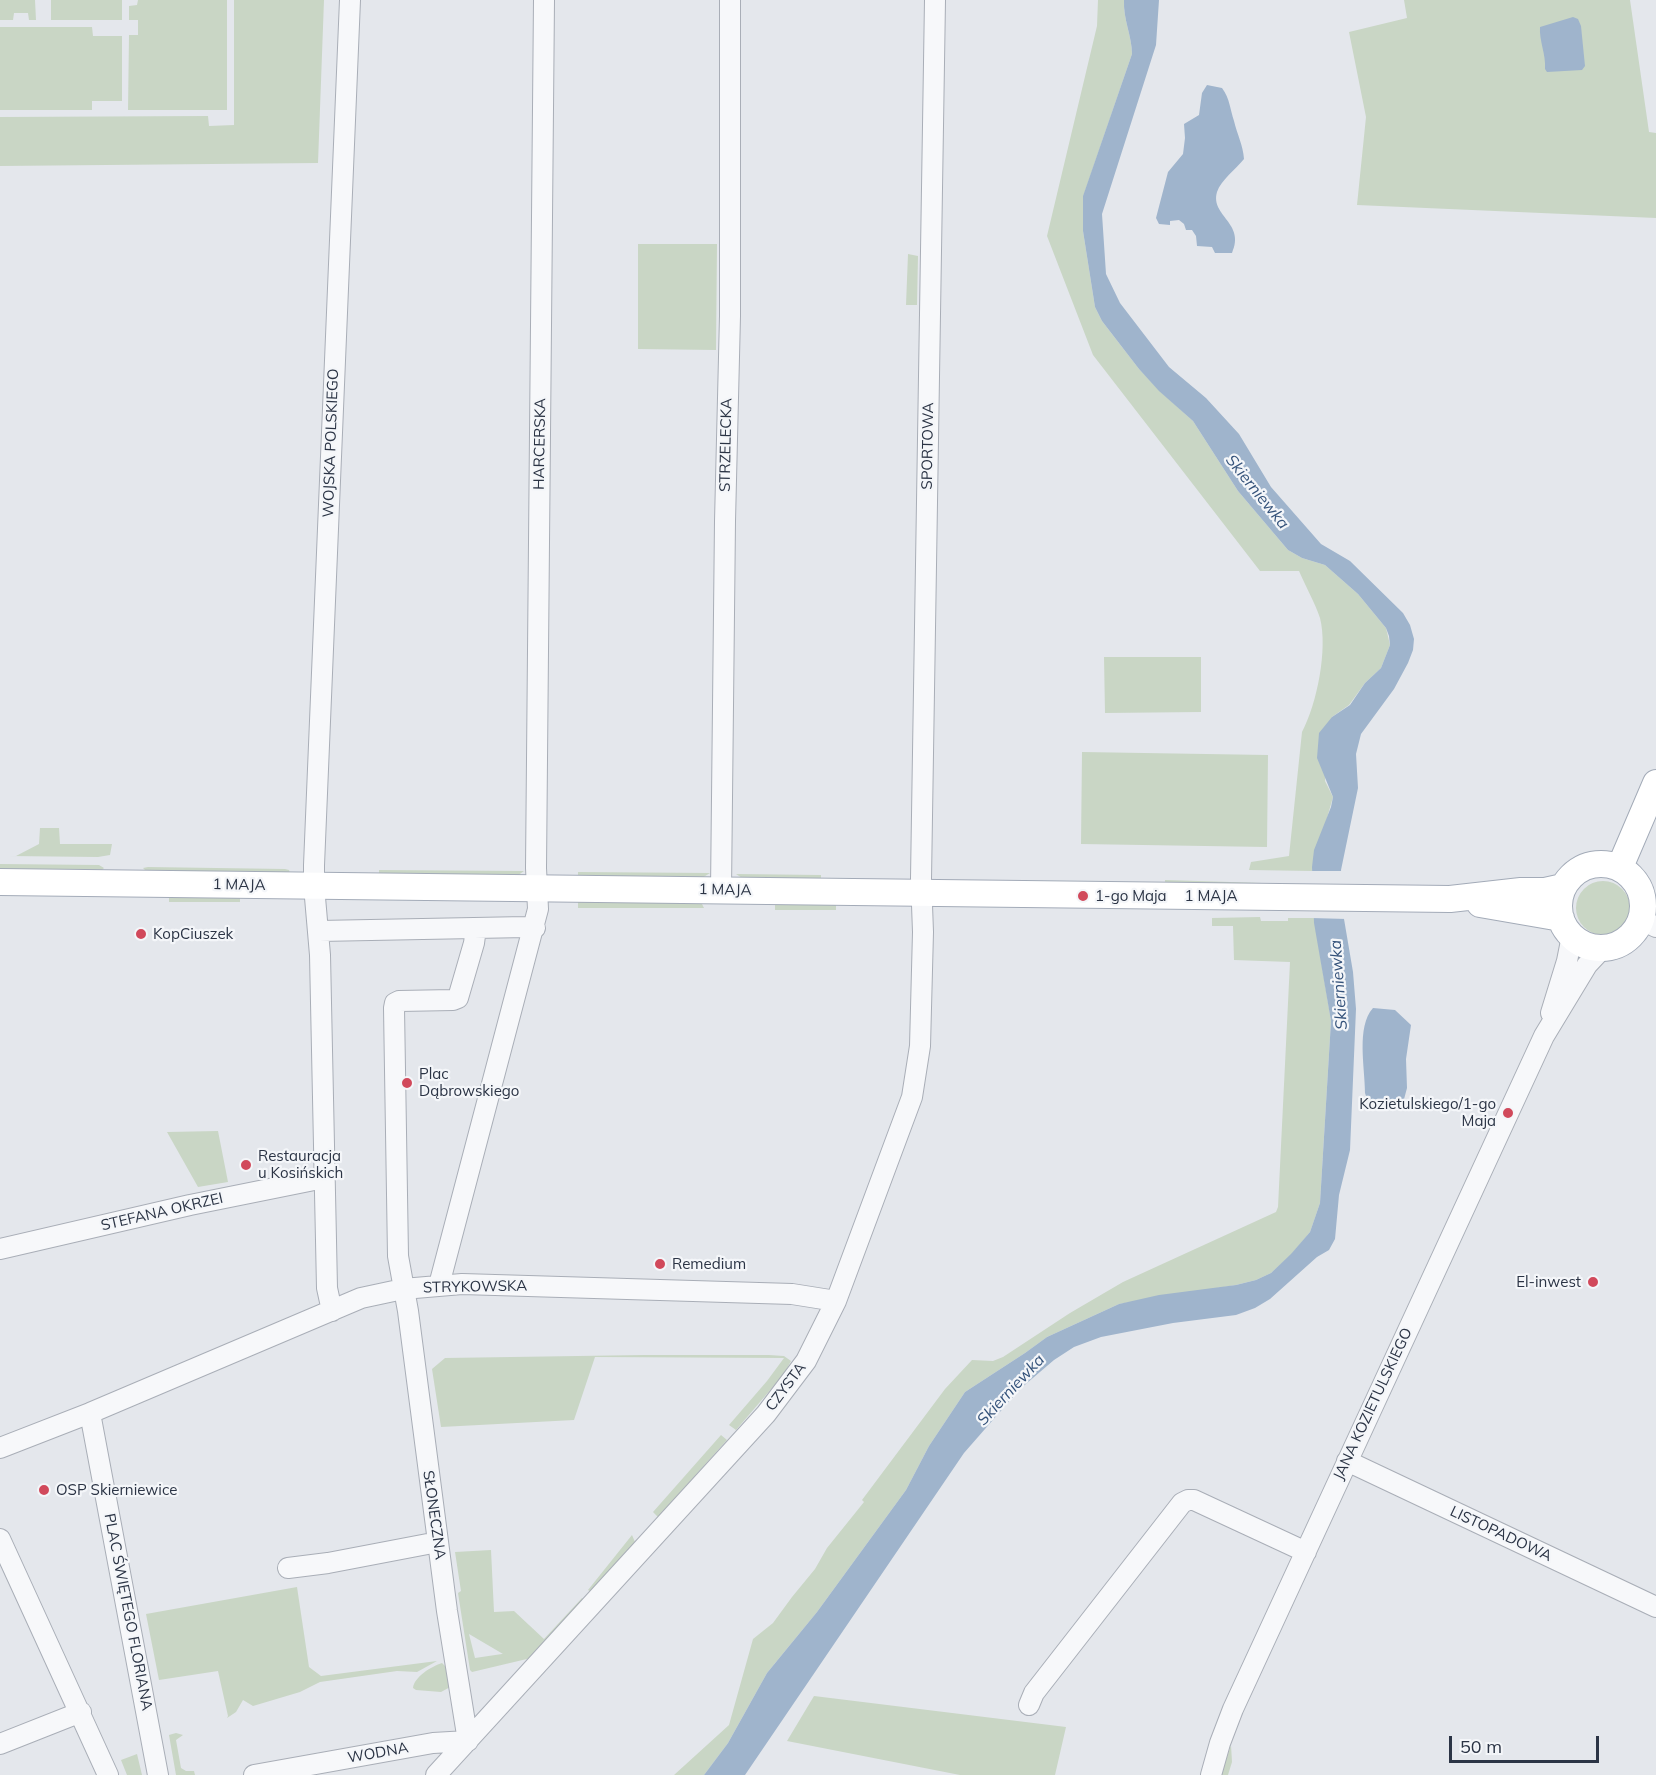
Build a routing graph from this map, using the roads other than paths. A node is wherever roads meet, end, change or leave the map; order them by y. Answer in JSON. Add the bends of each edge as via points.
{"nodes":[{"id":1,"x":350,"y":0,"type":"edge"},
{"id":2,"x":544,"y":0,"type":"edge"},
{"id":3,"x":730,"y":0,"type":"edge"},
{"id":4,"x":935,"y":0,"type":"edge"},
{"id":5,"x":1656,"y":783,"type":"edge"},
{"id":6,"x":1620,"y":867,"type":"junction"},
{"id":7,"x":0,"y":882,"type":"edge"},
{"id":8,"x":314,"y":886,"type":"junction"},
{"id":9,"x":1563,"y":887,"type":"junction"},
{"id":10,"x":537,"y":888,"type":"junction"},
{"id":11,"x":721,"y":890,"type":"junction"},
{"id":12,"x":923,"y":892,"type":"junction"},
{"id":13,"x":1450,"y":899,"type":"junction"},
{"id":14,"x":1649,"y":924,"type":"edge"},
{"id":15,"x":1566,"y":927,"type":"junction"},
{"id":16,"x":476,"y":928,"type":"junction"},
{"id":17,"x":535,"y":928,"type":"junction"},
{"id":18,"x":318,"y":931,"type":"junction"},
{"id":19,"x":1602,"y":949,"type":"junction"},
{"id":20,"x":1544,"y":1036,"type":"junction"},
{"id":21,"x":324,"y":1178,"type":"junction"},
{"id":22,"x":0,"y":1249,"type":"edge"},
{"id":23,"x":439,"y":1285,"type":"junction"},
{"id":24,"x":403,"y":1289,"type":"junction"},
{"id":25,"x":836,"y":1300,"type":"junction"},
{"id":26,"x":332,"y":1311,"type":"junction"},
{"id":27,"x":90,"y":1413,"type":"junction"},
{"id":28,"x":0,"y":1448,"type":"edge"},
{"id":29,"x":1347,"y":1461,"type":"junction"},
{"id":30,"x":0,"y":1539,"type":"edge"},
{"id":31,"x":438,"y":1542,"type":"junction"},
{"id":32,"x":1306,"y":1552,"type":"junction"},
{"id":33,"x":288,"y":1568,"type":"dead end"},
{"id":34,"x":1656,"y":1607,"type":"edge"},
{"id":35,"x":1029,"y":1705,"type":"dead end"},
{"id":36,"x":81,"y":1712,"type":"junction"},
{"id":37,"x":468,"y":1741,"type":"junction"},
{"id":38,"x":0,"y":1744,"type":"edge"},
{"id":39,"x":108,"y":1775,"type":"edge"},
{"id":40,"x":158,"y":1775,"type":"edge"},
{"id":41,"x":254,"y":1775,"type":"edge"},
{"id":42,"x":436,"y":1775,"type":"edge"},
{"id":43,"x":1211,"y":1775,"type":"edge"}],
"edges":[{"from":1,"to":8,"type":"street","name":"WOJSKA POLSKIEGO"},
{"from":2,"to":10,"type":"street","name":"HARCERSKA"},
{"from":3,"to":11,"type":"street","name":"STRZELECKA","via":[[730,304]]},
{"from":4,"to":12,"type":"street","name":"SPORTOWA"},
{"from":5,"to":6,"type":"main road"},
{"from":6,"to":9,"type":"main road","via":[[1593,864],[1579,869]]},
{"from":6,"to":14,"type":"main road","via":[[1639,888]]},
{"from":7,"to":8,"type":"main road","name":"1 MAJA"},
{"from":8,"to":10,"type":"main road","name":"1 MAJA"},
{"from":8,"to":18,"type":"street"},
{"from":9,"to":13,"type":"main road","name":"1 MAJA"},
{"from":9,"to":15,"type":"main road","via":[[1560,907]]},
{"from":10,"to":11,"type":"main road","name":"1 MAJA"},
{"from":10,"to":17,"type":"street"},
{"from":11,"to":12,"type":"main road","name":"1 MAJA"},
{"from":12,"to":13,"type":"main road","name":"1 MAJA"},
{"from":12,"to":25,"type":"street","name":"CZYSTA","via":[[921,1024],[912,1097]]},
{"from":13,"to":15,"type":"main road","name":"1 MAJA","via":[[1545,913]]},
{"from":14,"to":19,"type":"main road","via":[[1623,943]]},
{"from":15,"to":19,"type":"main road","via":[[1578,943]]},
{"from":15,"to":20,"type":"street","name":"JANA KOZIETULSKIEGO","via":[[1567,961]]},
{"from":16,"to":17,"type":"street"},
{"from":16,"to":18,"type":"street"},
{"from":16,"to":24,"type":"street","name":"SŁONECZNA","via":[[458,998],[395,1003],[398,1256]]},
{"from":17,"to":23,"type":"street"},
{"from":18,"to":21,"type":"street"},
{"from":19,"to":20,"type":"street","name":"JANA KOZIETULSKIEGO","via":[[1587,965]]},
{"from":20,"to":29,"type":"street","name":"JANA KOZIETULSKIEGO"},
{"from":21,"to":22,"type":"street","name":"STEFANA OKRZEI"},
{"from":21,"to":26,"type":"street","via":[[327,1288]]},
{"from":23,"to":24,"type":"street","name":"STRYKOWSKA"},
{"from":23,"to":25,"type":"street","name":"STRYKOWSKA","via":[[792,1294]]},
{"from":24,"to":26,"type":"street","name":"STRYKOWSKA"},
{"from":24,"to":31,"type":"street","name":"SŁONECZNA"},
{"from":25,"to":37,"type":"street","name":"CZYSTA","via":[[806,1361],[773,1405]]},
{"from":26,"to":27,"type":"street","name":"STRYKOWSKA"},
{"from":27,"to":28,"type":"street","name":"STRYKOWSKA"},
{"from":27,"to":40,"type":"street","name":"PLAC ŚWIĘTEGO FLORIANA"},
{"from":29,"to":32,"type":"street","name":"JANA KOZIETULSKIEGO"},
{"from":29,"to":34,"type":"street","name":"LISTOPADOWA"},
{"from":30,"to":36,"type":"street"},
{"from":31,"to":33,"type":"street"},
{"from":31,"to":37,"type":"street","name":"SŁONECZNA"},
{"from":32,"to":35,"type":"street","via":[[1194,1500],[1182,1503],[1034,1693]]},
{"from":32,"to":43,"type":"street","name":"JANA KOZIETULSKIEGO","via":[[1233,1709]]},
{"from":36,"to":38,"type":"street"},
{"from":36,"to":39,"type":"street"},
{"from":37,"to":41,"type":"street","name":"WODNA","via":[[433,1743]]},
{"from":37,"to":42,"type":"street","name":"CZYSTA"}]}
